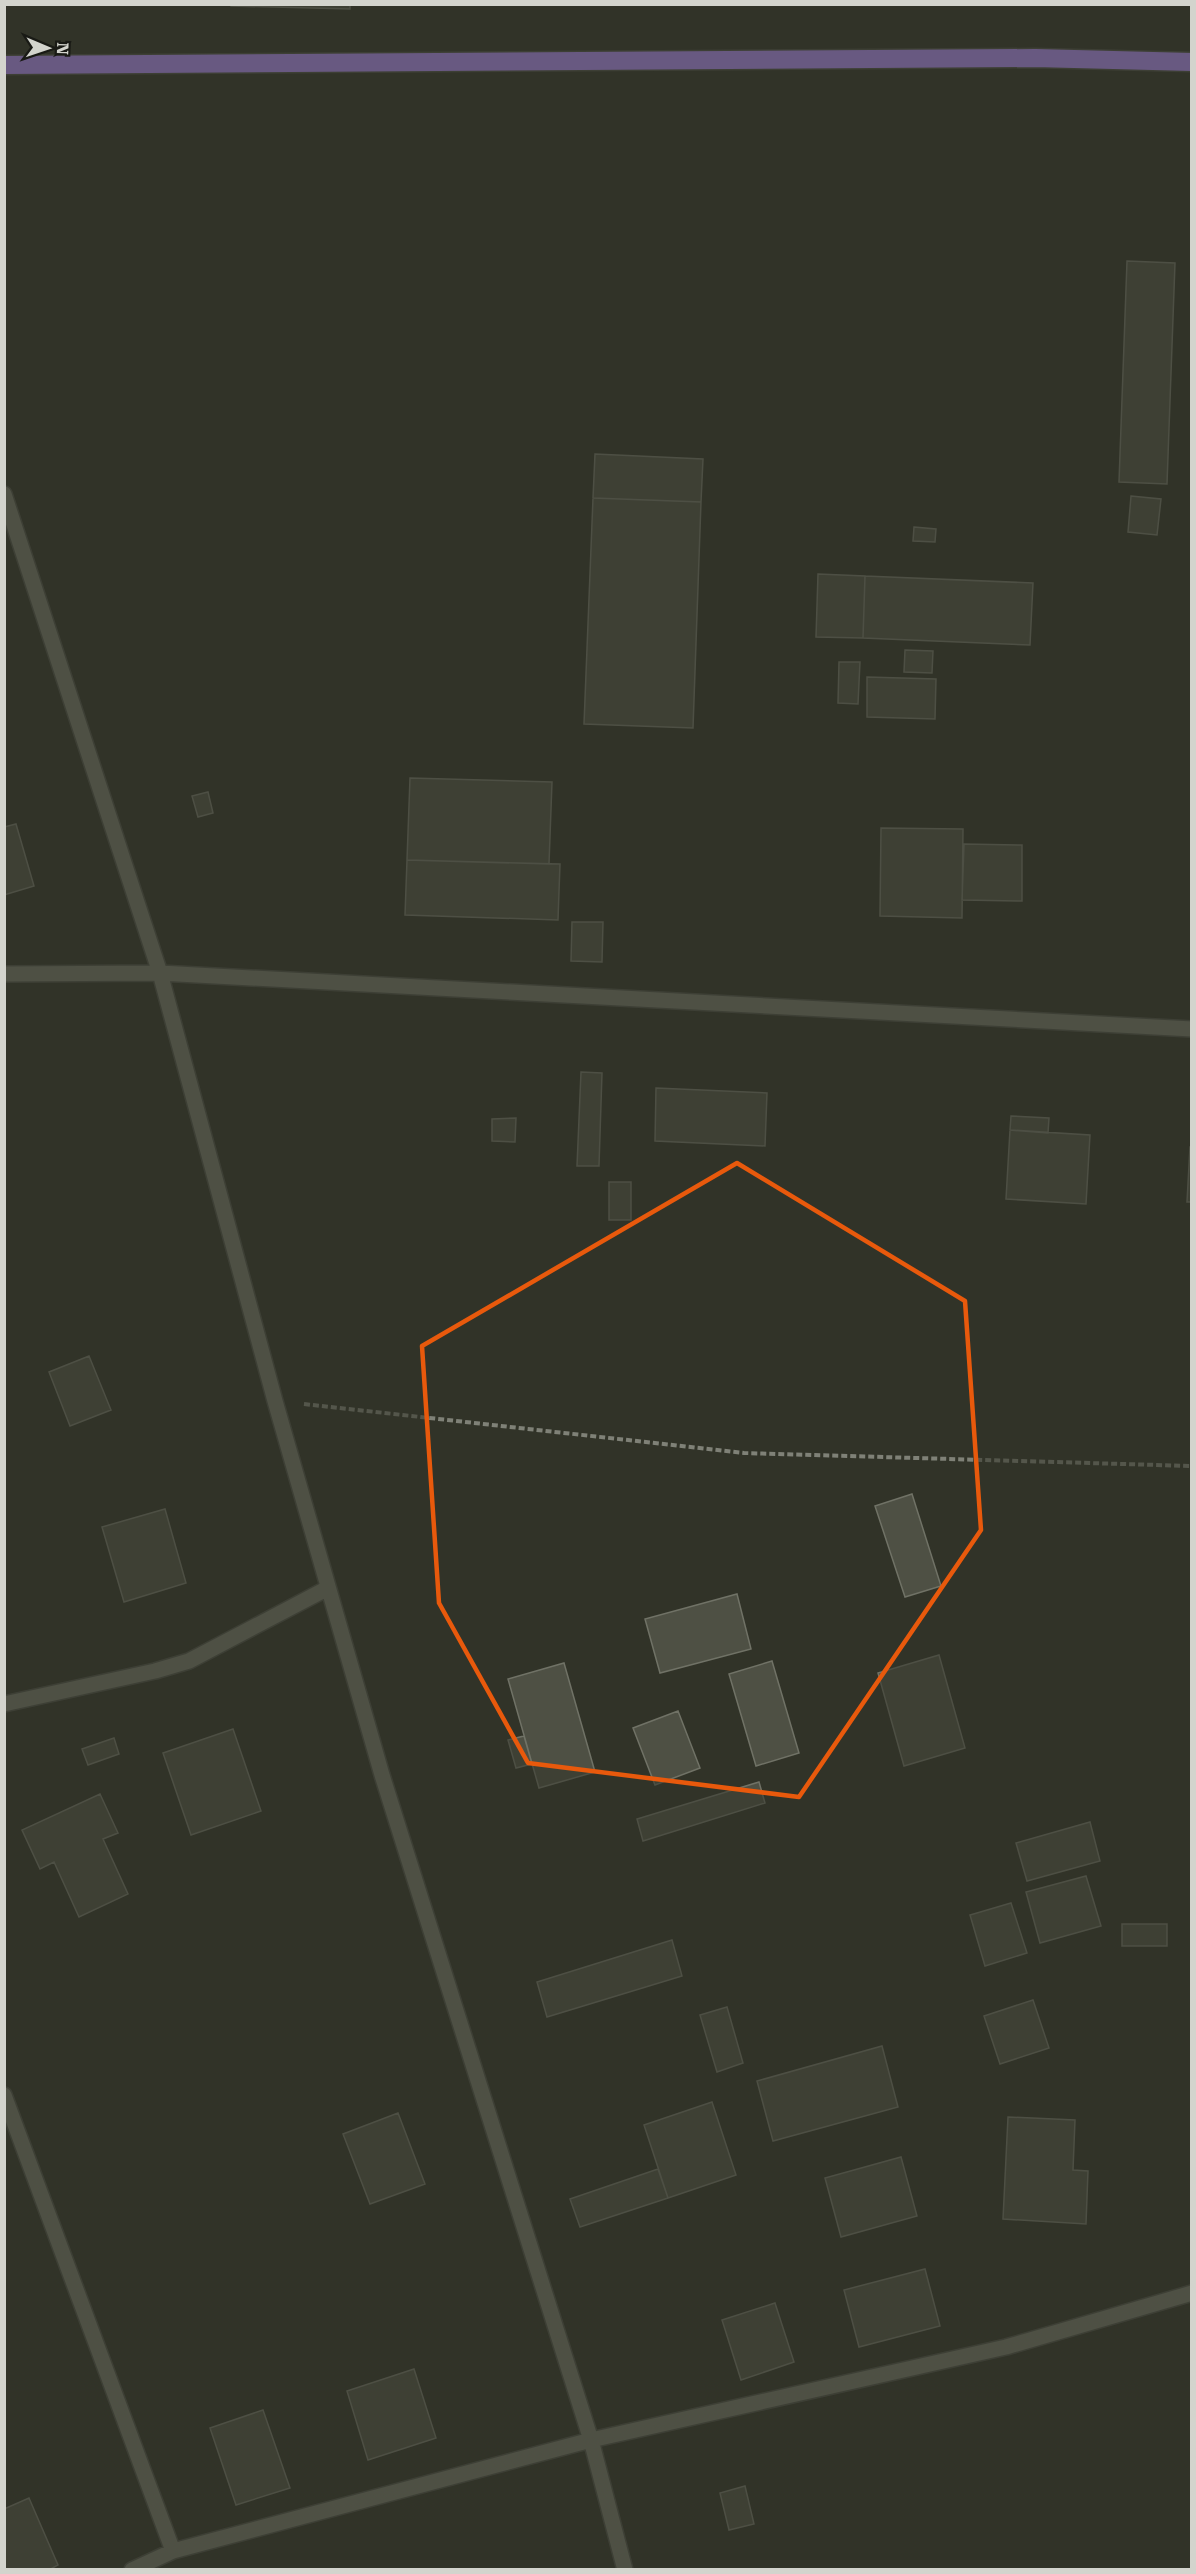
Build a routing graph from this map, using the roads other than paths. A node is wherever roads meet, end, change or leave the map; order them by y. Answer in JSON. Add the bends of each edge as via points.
{"nodes":[{"id":1,"x":1191,"y":62,"type":"edge"},
{"id":2,"x":4,"y":64,"type":"edge"},
{"id":3,"x":4,"y":494,"type":"edge"},
{"id":4,"x":160,"y":973,"type":"junction"},
{"id":5,"x":4,"y":974,"type":"edge"},
{"id":6,"x":1191,"y":1029,"type":"edge"},
{"id":7,"x":328,"y":1588,"type":"junction"},
{"id":8,"x":4,"y":1704,"type":"edge"},
{"id":9,"x":4,"y":2095,"type":"edge"},
{"id":10,"x":1191,"y":2293,"type":"edge"},
{"id":11,"x":591,"y":2440,"type":"junction"},
{"id":12,"x":173,"y":2551,"type":"junction"},
{"id":13,"x":132,"y":2570,"type":"edge"},
{"id":14,"x":625,"y":2570,"type":"edge"}],
"edges":[{"from":1,"to":2,"type":"highway","via":[[1035,58]]},
{"from":3,"to":4,"type":"street"},
{"from":4,"to":5,"type":"street"},
{"from":4,"to":6,"type":"street"},
{"from":4,"to":7,"type":"street"},
{"from":7,"to":8,"type":"street","via":[[189,1661]]},
{"from":7,"to":11,"type":"street","via":[[382,1775]]},
{"from":9,"to":12,"type":"street"},
{"from":10,"to":11,"type":"street","via":[[1006,2347]]},
{"from":11,"to":12,"type":"street"},
{"from":11,"to":14,"type":"street"},
{"from":12,"to":13,"type":"street"}]}
